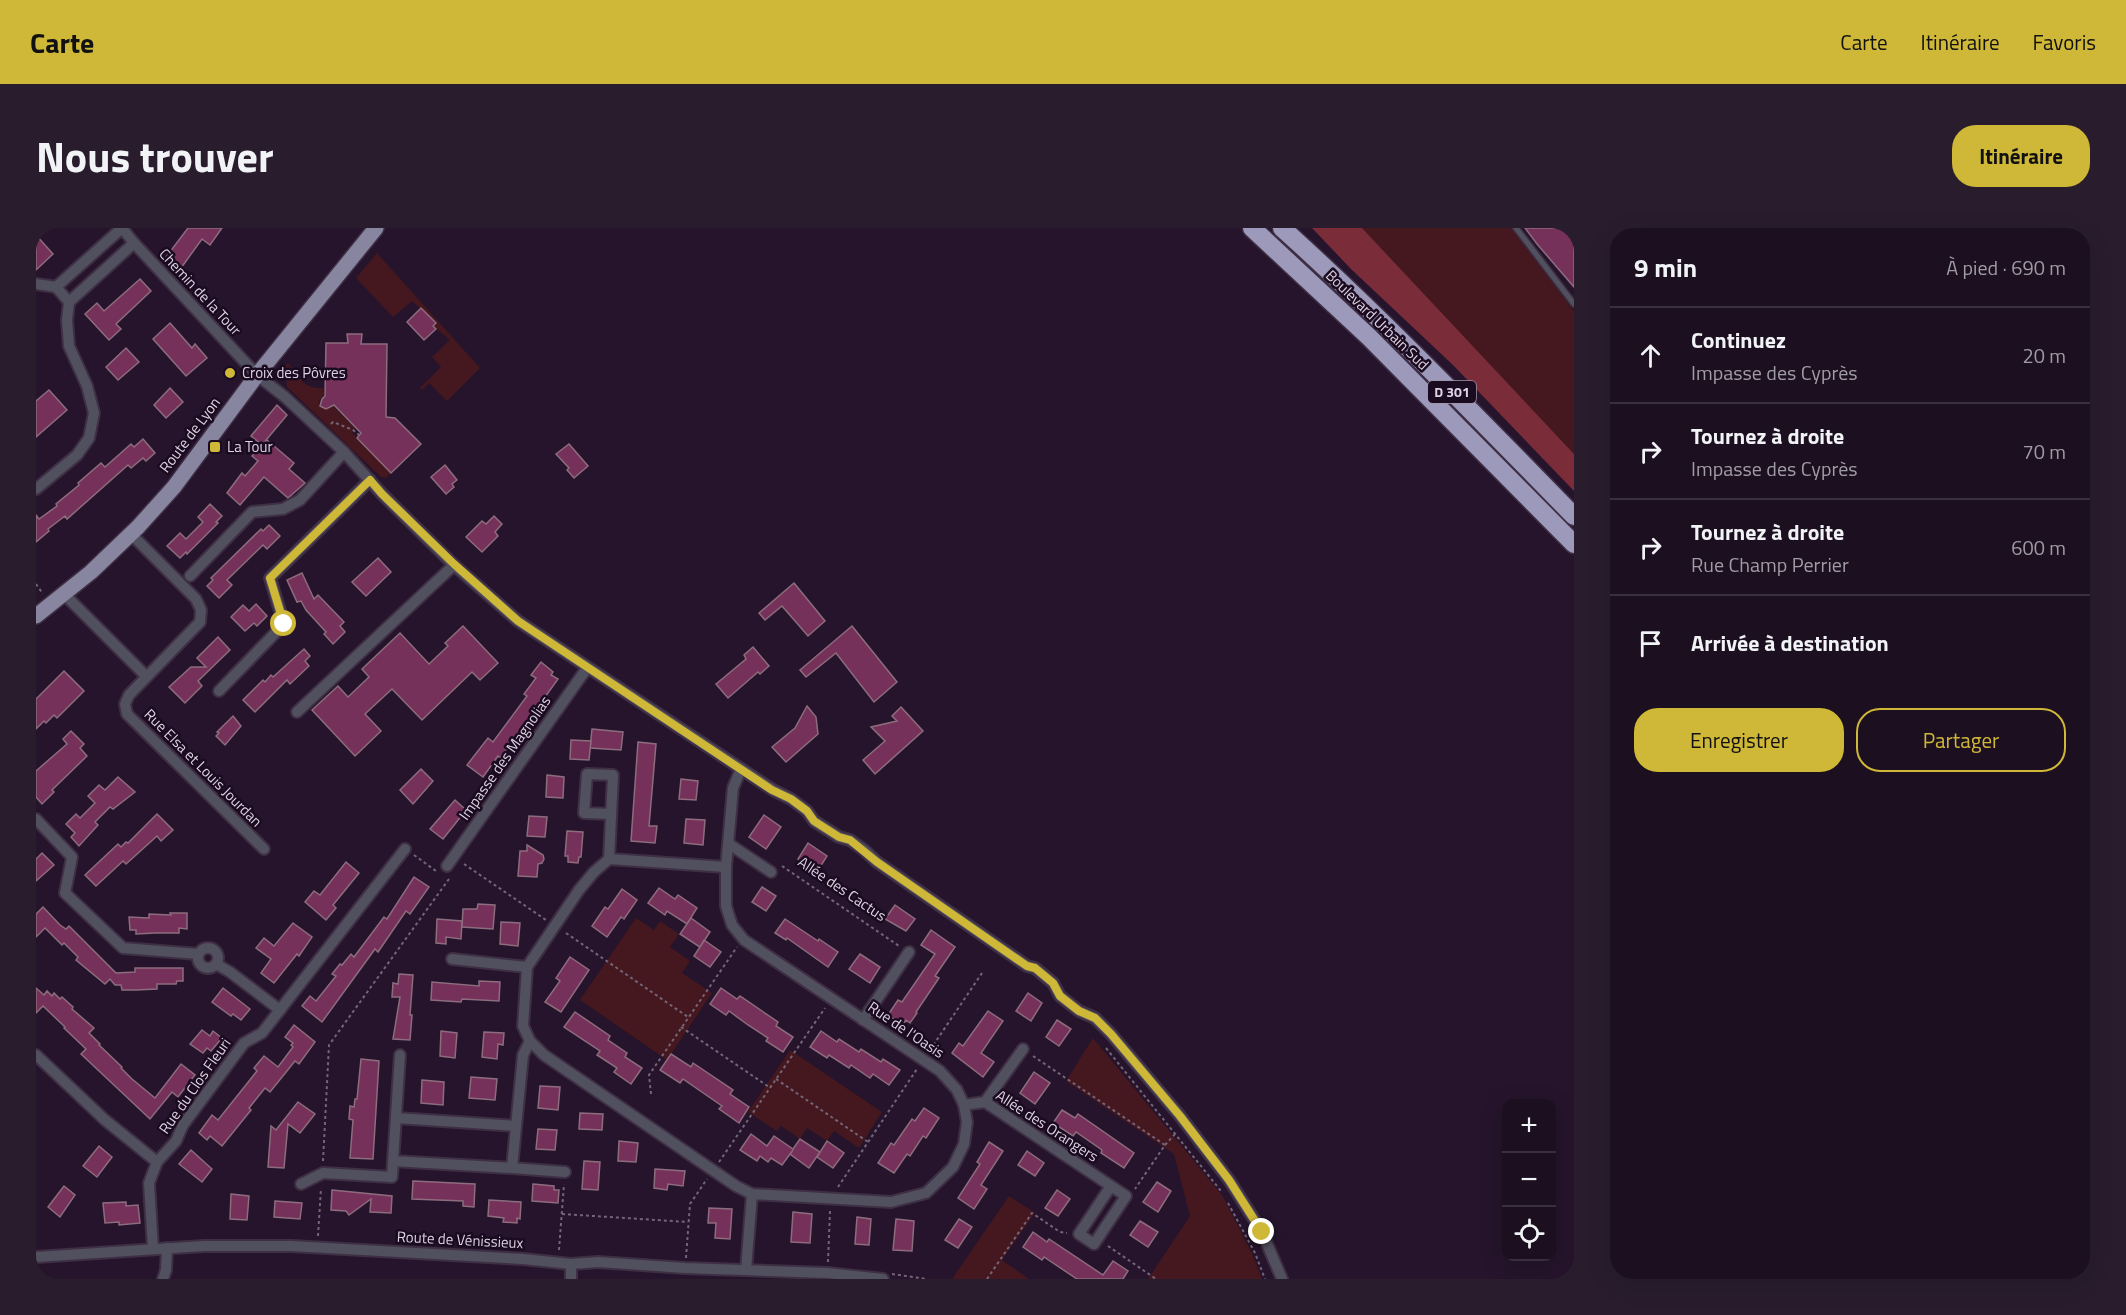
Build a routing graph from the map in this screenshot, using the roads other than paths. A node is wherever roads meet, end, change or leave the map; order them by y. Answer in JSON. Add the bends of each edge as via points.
{"nodes":[{"id":1,"x":122,"y":228,"type":"edge"},
{"id":2,"x":376,"y":228,"type":"edge"},
{"id":3,"x":1252,"y":228,"type":"edge"},
{"id":4,"x":1282,"y":228,"type":"edge"},
{"id":5,"x":1516,"y":228,"type":"edge"},
{"id":6,"x":134,"y":243,"type":"junction"},
{"id":7,"x":36,"y":285,"type":"edge"},
{"id":8,"x":56,"y":287,"type":"junction"},
{"id":9,"x":69,"y":302,"type":"junction"},
{"id":10,"x":1574,"y":304,"type":"edge"},
{"id":11,"x":257,"y":375,"type":"junction"},
{"id":12,"x":344,"y":452,"type":"junction"},
{"id":13,"x":370,"y":480,"type":"junction"},
{"id":14,"x":36,"y":489,"type":"edge"},
{"id":15,"x":1574,"y":516,"type":"edge"},
{"id":16,"x":131,"y":534,"type":"junction"},
{"id":17,"x":1574,"y":544,"type":"edge"},
{"id":18,"x":454,"y":564,"type":"junction"},
{"id":19,"x":190,"y":576,"type":"dead end"},
{"id":20,"x":64,"y":594,"type":"junction"},
{"id":21,"x":36,"y":616,"type":"edge"},
{"id":22,"x":587,"y":668,"type":"junction"},
{"id":23,"x":146,"y":676,"type":"junction"},
{"id":24,"x":219,"y":691,"type":"dead end"},
{"id":25,"x":297,"y":712,"type":"dead end"},
{"id":26,"x":741,"y":769,"type":"junction"},
{"id":27,"x":611,"y":814,"type":"dead end"},
{"id":28,"x":36,"y":819,"type":"edge"},
{"id":29,"x":729,"y":844,"type":"junction"},
{"id":30,"x":264,"y":849,"type":"dead end"},
{"id":31,"x":405,"y":849,"type":"road end"},
{"id":32,"x":609,"y":859,"type":"junction"},
{"id":33,"x":726,"y":867,"type":"junction"},
{"id":34,"x":447,"y":870,"type":"road end"},
{"id":35,"x":771,"y":872,"type":"road end"},
{"id":36,"x":909,"y":952,"type":"road end"},
{"id":37,"x":452,"y":959,"type":"dead end"},
{"id":38,"x":527,"y":967,"type":"junction"},
{"id":39,"x":280,"y":1010,"type":"junction"},
{"id":40,"x":863,"y":1020,"type":"junction"},
{"id":41,"x":530,"y":1041,"type":"junction"},
{"id":42,"x":1023,"y":1049,"type":"road end"},
{"id":43,"x":36,"y":1055,"type":"edge"},
{"id":44,"x":400,"y":1055,"type":"dead end"},
{"id":45,"x":986,"y":1102,"type":"junction"},
{"id":46,"x":964,"y":1105,"type":"junction"},
{"id":47,"x":396,"y":1118,"type":"junction"},
{"id":48,"x":516,"y":1126,"type":"junction"},
{"id":49,"x":393,"y":1161,"type":"junction"},
{"id":50,"x":157,"y":1162,"type":"junction"},
{"id":51,"x":512,"y":1168,"type":"junction"},
{"id":52,"x":565,"y":1172,"type":"road end"},
{"id":53,"x":301,"y":1184,"type":"dead end"},
{"id":54,"x":1111,"y":1186,"type":"junction"},
{"id":55,"x":752,"y":1194,"type":"junction"},
{"id":56,"x":167,"y":1248,"type":"junction"},
{"id":57,"x":153,"y":1249,"type":"junction"},
{"id":58,"x":36,"y":1257,"type":"edge"},
{"id":59,"x":571,"y":1264,"type":"junction"},
{"id":60,"x":746,"y":1270,"type":"junction"},
{"id":61,"x":163,"y":1279,"type":"edge"},
{"id":62,"x":571,"y":1279,"type":"edge"},
{"id":63,"x":882,"y":1279,"type":"edge"},
{"id":64,"x":1282,"y":1279,"type":"edge"}],
"edges":[{"from":1,"to":6,"type":"street","name":"Chemin de la Tour"},
{"from":1,"to":8,"type":"street"},
{"from":2,"to":11,"type":"main road","name":"Route de Lyon"},
{"from":3,"to":17,"type":"highway","name":"Boulevard Urbain Sud","number":"D 301","via":[[1369,337]]},
{"from":4,"to":15,"type":"highway","name":"Boulevard Urbain Sud","number":"D 301","via":[[1417,356]]},
{"from":5,"to":10,"type":"lane"},
{"from":6,"to":9,"type":"street"},
{"from":6,"to":11,"type":"street","name":"Chemin de la Tour"},
{"from":7,"to":8,"type":"street"},
{"from":8,"to":9,"type":"street"},
{"from":9,"to":14,"type":"street","via":[[69,346],[87,386],[94,414],[88,438],[77,455]]},
{"from":11,"to":12,"type":"street","name":"Chemin de la Tour"},
{"from":11,"to":16,"type":"main road","name":"Route de Lyon","via":[[174,487]]},
{"from":12,"to":13,"type":"street","name":"Chemin de la Tour"},
{"from":12,"to":19,"type":"street","via":[[300,500],[283,509],[252,512]]},
{"from":13,"to":18,"type":"street","name":"Chemin de la Tour"},
{"from":13,"to":24,"type":"street","via":[[270,578],[284,624]]},
{"from":16,"to":20,"type":"main road","name":"Route de Lyon"},
{"from":16,"to":23,"type":"street","name":"Rue Elsa et Louis Jourdan","via":[[196,599],[201,610],[200,622]]},
{"from":18,"to":22,"type":"street","name":"Chemin de la Tour","via":[[518,621]]},
{"from":18,"to":25,"type":"street"},
{"from":20,"to":21,"type":"main road","name":"Route de Lyon"},
{"from":20,"to":23,"type":"street"},
{"from":22,"to":26,"type":"street","name":"Chemin de la Tour"},
{"from":22,"to":34,"type":"street","name":"Impasse des Magnolias"},
{"from":23,"to":30,"type":"street","name":"Rue Elsa et Louis Jourdan","via":[[129,694],[125,704],[128,714]]},
{"from":26,"to":29,"type":"street","name":"Rue de l'Oasis","via":[[733,788]]},
{"from":26,"to":64,"type":"street","name":"Chemin de la Tour","via":[[791,799],[814,821],[857,845],[1035,968],[1053,983],[1060,996],[1095,1018],[1180,1116],[1229,1180],[1262,1232]]},
{"from":27,"to":32,"type":"street"},
{"from":28,"to":39,"type":"street","via":[[72,857],[65,893],[123,948],[198,954],[203,949],[214,949],[216,964]]},
{"from":29,"to":33,"type":"street","name":"Rue de l'Oasis"},
{"from":29,"to":35,"type":"street"},
{"from":31,"to":39,"type":"street","name":"Rue du Clos Fleuri"},
{"from":32,"to":33,"type":"street"},
{"from":32,"to":38,"type":"street","via":[[579,890]]},
{"from":33,"to":40,"type":"street","name":"Rue de l'Oasis","via":[[726,906],[732,925],[744,940]]},
{"from":36,"to":40,"type":"street"},
{"from":37,"to":38,"type":"street"},
{"from":38,"to":41,"type":"street","via":[[523,1026]]},
{"from":39,"to":50,"type":"street","name":"Rue du Clos Fleuri","via":[[262,1033],[244,1042],[183,1125],[176,1141]]},
{"from":40,"to":46,"type":"street","name":"Rue de l'Oasis","via":[[940,1071]]},
{"from":41,"to":48,"type":"street","via":[[523,1055]]},
{"from":41,"to":55,"type":"street","via":[[544,1055]]},
{"from":42,"to":45,"type":"street"},
{"from":43,"to":50,"type":"street"},
{"from":44,"to":47,"type":"street"},
{"from":45,"to":46,"type":"street","name":"Allée des Orangers"},
{"from":45,"to":54,"type":"street","name":"Allée des Orangers"},
{"from":46,"to":55,"type":"street","via":[[964,1144],[953,1167],[927,1193],[891,1202]]},
{"from":47,"to":48,"type":"street"},
{"from":47,"to":49,"type":"street"},
{"from":48,"to":51,"type":"street"},
{"from":49,"to":51,"type":"street"},
{"from":49,"to":53,"type":"street","via":[[392,1177],[323,1173]]},
{"from":50,"to":57,"type":"street","name":"Rue du Clos Fleuri","via":[[149,1183]]},
{"from":51,"to":52,"type":"street"},
{"from":54,"to":54,"type":"street","name":"Allée des Orangers","via":[[1126,1196],[1094,1244],[1079,1234]]},
{"from":55,"to":60,"type":"street"},
{"from":56,"to":57,"type":"street","name":"Route de Vénissieux"},
{"from":56,"to":59,"type":"street","name":"Route de Vénissieux","via":[[317,1248]]},
{"from":56,"to":61,"type":"street"},
{"from":57,"to":58,"type":"street","name":"Route de Vénissieux"},
{"from":59,"to":60,"type":"street","name":"Route de Vénissieux"},
{"from":59,"to":62,"type":"street"},
{"from":60,"to":63,"type":"street","name":"Route de Vénissieux"}]}
